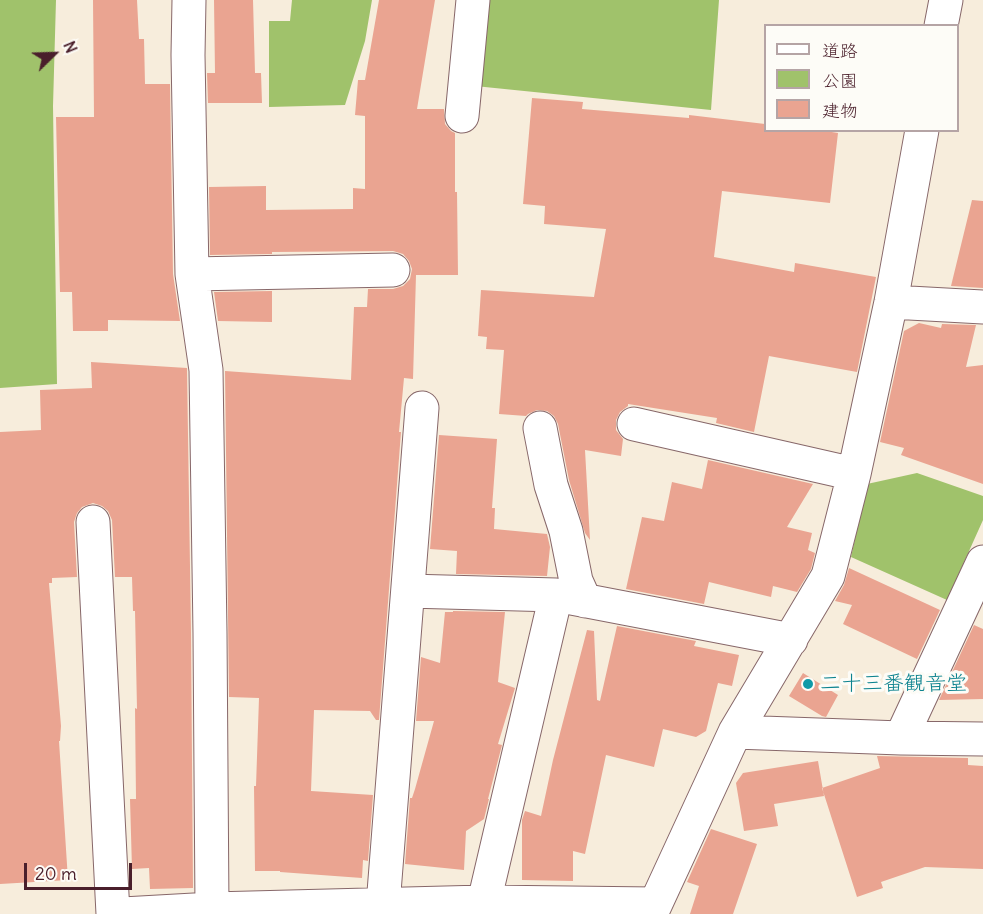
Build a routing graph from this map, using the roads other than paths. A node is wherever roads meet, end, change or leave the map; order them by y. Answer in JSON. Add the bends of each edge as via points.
{"nodes":[{"id":1,"x":189,"y":0,"type":"edge"},
{"id":2,"x":473,"y":0,"type":"edge"},
{"id":3,"x":946,"y":0,"type":"edge"},
{"id":4,"x":941,"y":24,"type":"edge"},
{"id":5,"x":462,"y":116,"type":"dead end"},
{"id":6,"x":922,"y":132,"type":"edge"},
{"id":7,"x":393,"y":270,"type":"dead end"},
{"id":8,"x":192,"y":274,"type":"junction"},
{"id":9,"x":891,"y":302,"type":"junction"},
{"id":10,"x":983,"y":307,"type":"edge"},
{"id":11,"x":423,"y":408,"type":"dead end"},
{"id":12,"x":634,"y":424,"type":"dead end"},
{"id":13,"x":540,"y":429,"type":"dead end"},
{"id":14,"x":854,"y":474,"type":"junction"},
{"id":15,"x":93,"y":522,"type":"dead end"},
{"id":16,"x":983,"y":562,"type":"edge"},
{"id":17,"x":408,"y":591,"type":"junction"},
{"id":18,"x":570,"y":598,"type":"junction"},
{"id":19,"x":791,"y":640,"type":"junction"},
{"id":20,"x":735,"y":732,"type":"junction"},
{"id":21,"x":901,"y":738,"type":"junction"},
{"id":22,"x":983,"y":739,"type":"edge"},
{"id":23,"x":484,"y":902,"type":"junction"},
{"id":24,"x":383,"y":905,"type":"junction"},
{"id":25,"x":212,"y":909,"type":"junction"},
{"id":26,"x":653,"y":909,"type":"edge"},
{"id":27,"x":157,"y":913,"type":"edge"},
{"id":28,"x":113,"y":914,"type":"edge"},
{"id":29,"x":123,"y":914,"type":"edge"}],
"edges":[{"from":1,"to":8,"type":"street"},
{"from":2,"to":5,"type":"street"},
{"from":3,"to":4,"type":"street"},
{"from":6,"to":9,"type":"street"},
{"from":7,"to":8,"type":"street"},
{"from":8,"to":25,"type":"street","via":[[206,370]]},
{"from":9,"to":10,"type":"street"},
{"from":9,"to":14,"type":"street"},
{"from":11,"to":17,"type":"street"},
{"from":12,"to":14,"type":"street"},
{"from":13,"to":18,"type":"street","via":[[576,581]]},
{"from":14,"to":19,"type":"street","via":[[828,576]]},
{"from":15,"to":28,"type":"street"},
{"from":16,"to":21,"type":"street"},
{"from":17,"to":18,"type":"street"},
{"from":17,"to":24,"type":"street"},
{"from":18,"to":19,"type":"street"},
{"from":18,"to":23,"type":"street"},
{"from":19,"to":20,"type":"street"},
{"from":20,"to":21,"type":"street"},
{"from":20,"to":26,"type":"street"},
{"from":21,"to":22,"type":"street"},
{"from":23,"to":24,"type":"street"},
{"from":23,"to":26,"type":"street"},
{"from":24,"to":25,"type":"street"},
{"from":25,"to":27,"type":"street"},
{"from":27,"to":29,"type":"street"}]}
